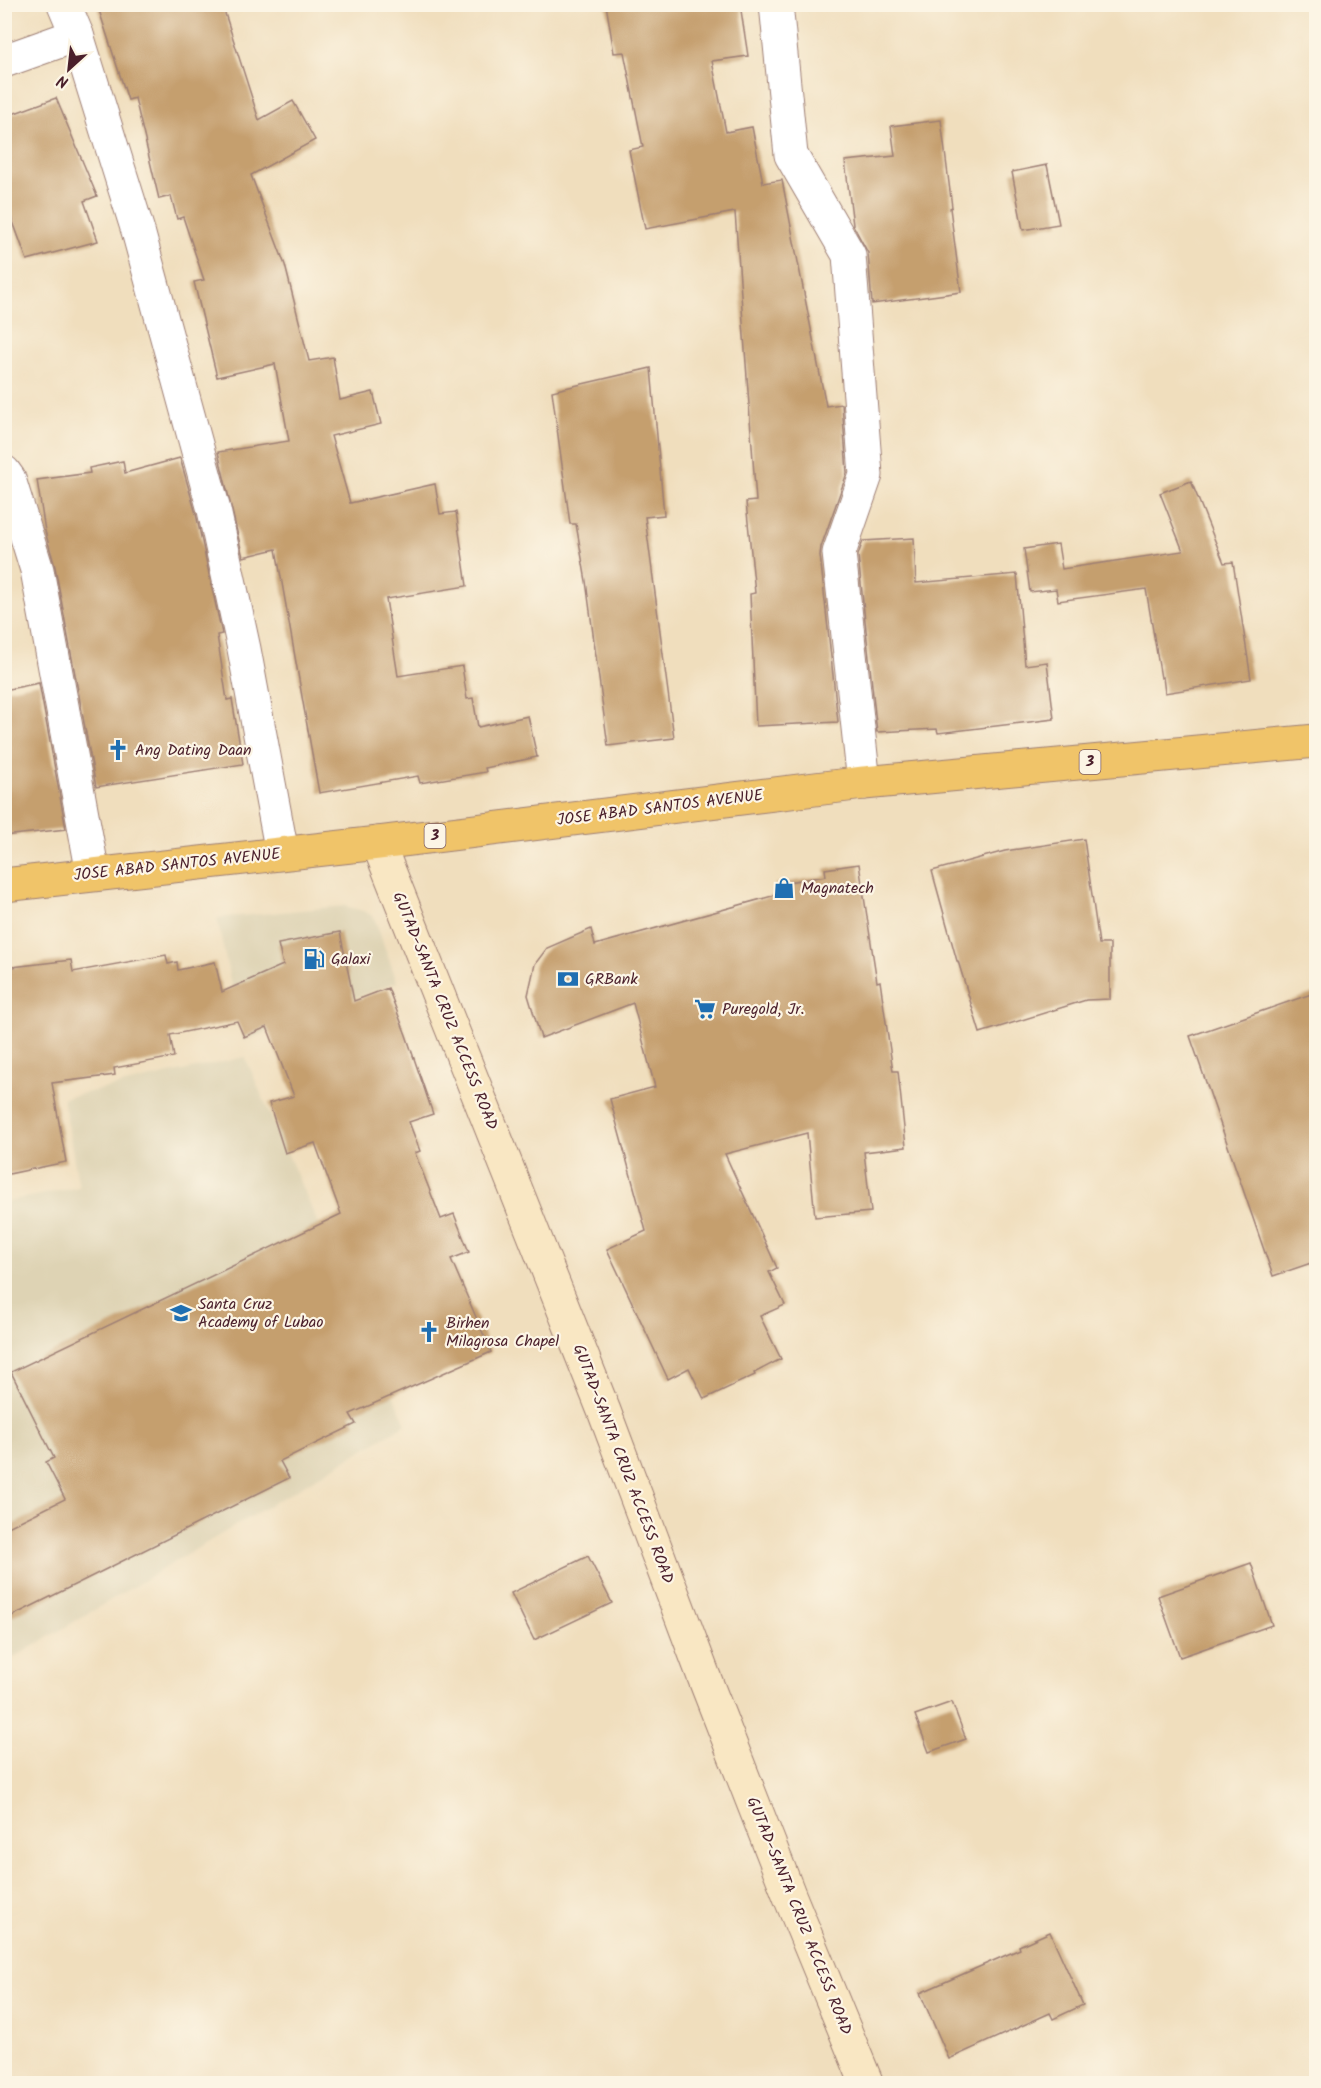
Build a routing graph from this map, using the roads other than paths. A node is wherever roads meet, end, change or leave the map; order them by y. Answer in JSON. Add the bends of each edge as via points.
{"nodes":[{"id":1,"x":64,"y":4,"type":"edge"},
{"id":2,"x":776,"y":4,"type":"edge"},
{"id":3,"x":77,"y":35,"type":"junction"},
{"id":4,"x":4,"y":61,"type":"edge"},
{"id":5,"x":4,"y":472,"type":"edge"},
{"id":6,"x":1316,"y":742,"type":"edge"},
{"id":7,"x":864,"y":783,"type":"junction"},
{"id":8,"x":378,"y":843,"type":"junction"},
{"id":9,"x":282,"y":853,"type":"junction"},
{"id":10,"x":93,"y":874,"type":"junction"},
{"id":11,"x":4,"y":885,"type":"edge"},
{"id":12,"x":867,"y":2084,"type":"edge"}],
"edges":[{"from":1,"to":3,"type":"street"},
{"from":2,"to":7,"type":"street","via":[[791,155],[849,255],[866,476],[839,553]]},
{"from":3,"to":4,"type":"street"},
{"from":3,"to":9,"type":"street","via":[[138,231],[214,510]]},
{"from":5,"to":10,"type":"street","via":[[38,570]]},
{"from":6,"to":7,"type":"main road","name":"JOSE ABAD SANTOS AVENUE","number":"3"},
{"from":7,"to":8,"type":"main road","name":"JOSE ABAD SANTOS AVENUE","number":"3"},
{"from":8,"to":9,"type":"main road","name":"JOSE ABAD SANTOS AVENUE","number":"3"},
{"from":8,"to":12,"type":"main road","name":"GUTAD-SANTA CRUZ ACCESS ROAD","via":[[604,1411],[790,1897]]},
{"from":9,"to":10,"type":"main road","name":"JOSE ABAD SANTOS AVENUE","number":"3"},
{"from":10,"to":11,"type":"main road","name":"JOSE ABAD SANTOS AVENUE","number":"3"}]}
